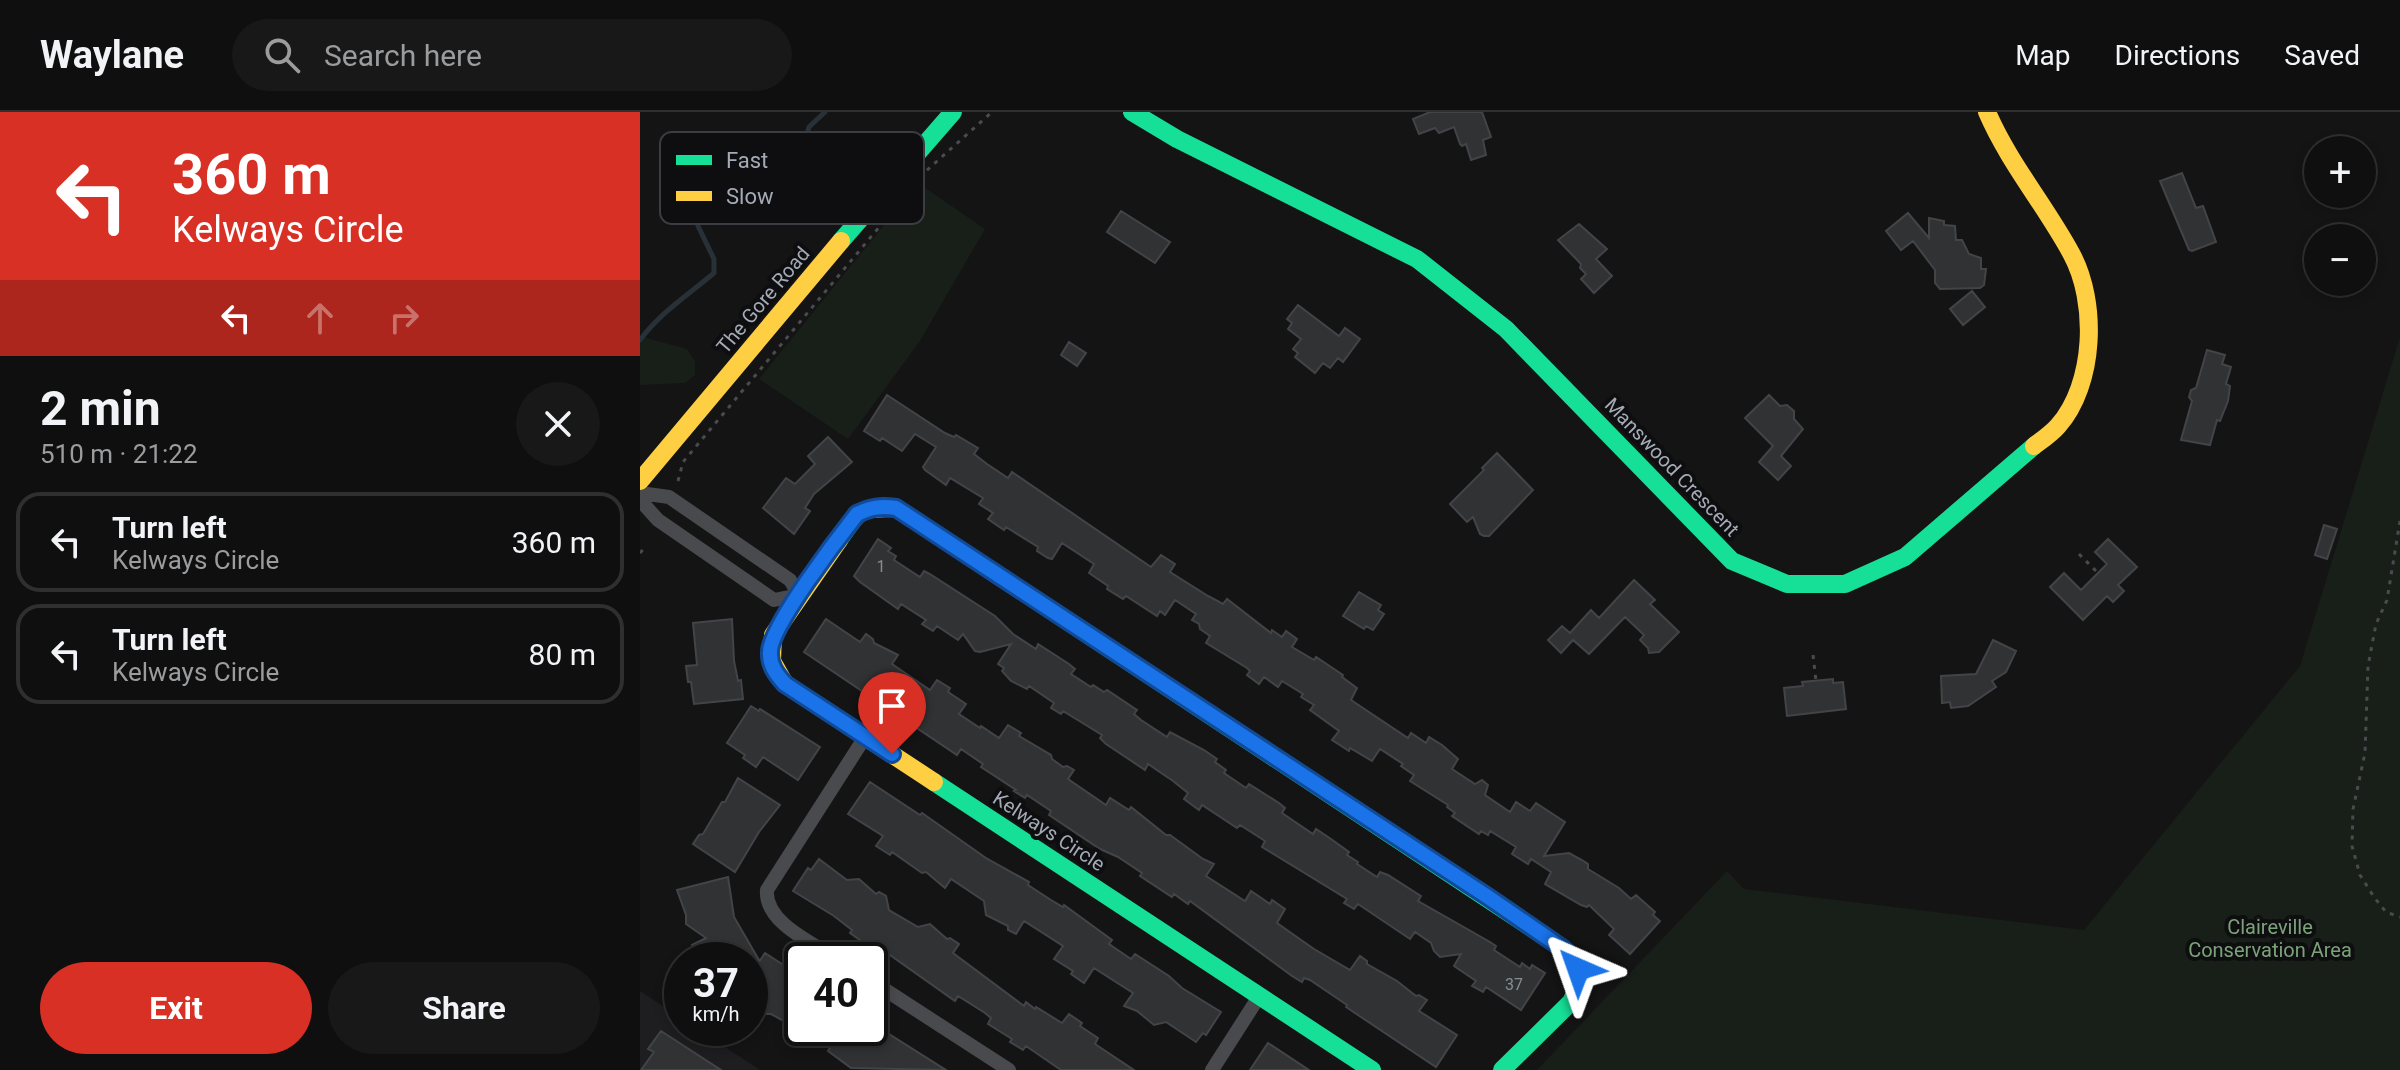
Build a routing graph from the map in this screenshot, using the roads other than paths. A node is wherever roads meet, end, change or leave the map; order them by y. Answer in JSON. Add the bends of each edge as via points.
{"nodes":[{"id":1,"x":953,"y":112,"type":"edge"},
{"id":2,"x":1132,"y":112,"type":"edge"},
{"id":3,"x":1987,"y":112,"type":"edge"},
{"id":4,"x":924,"y":145,"type":"edge"},
{"id":5,"x":855,"y":224,"type":"edge"},
{"id":6,"x":640,"y":481,"type":"edge"},
{"id":7,"x":640,"y":493,"type":"edge"},
{"id":8,"x":640,"y":500,"type":"edge"},
{"id":9,"x":799,"y":595,"type":"junction"},
{"id":10,"x":865,"y":737,"type":"junction"},
{"id":11,"x":812,"y":942,"type":"edge"},
{"id":12,"x":888,"y":992,"type":"edge"},
{"id":13,"x":1260,"y":995,"type":"junction"},
{"id":14,"x":1009,"y":1070,"type":"edge"},
{"id":15,"x":1212,"y":1070,"type":"edge"},
{"id":16,"x":1372,"y":1070,"type":"edge"},
{"id":17,"x":1502,"y":1070,"type":"edge"}],
"edges":[{"from":1,"to":4,"type":"street","name":"The Gore Road"},
{"from":2,"to":3,"type":"street","name":"Manswood Crescent","via":[[1417,259],[1506,329],[1732,561],[1787,584],[1845,584],[1905,557],[2058,426],[2078,394],[2090,347],[2086,301],[2073,256]]},
{"from":5,"to":6,"type":"street","name":"The Gore Road"},
{"from":7,"to":9,"type":"street","via":[[669,497],[790,580]]},
{"from":8,"to":9,"type":"street","via":[[658,520],[774,600]]},
{"from":9,"to":10,"type":"street","name":"Kelways Circle","via":[[773,635],[770,662],[785,684]]},
{"from":9,"to":17,"type":"street","name":"Kelways Circle","via":[[857,514],[869,508],[896,508],[1488,897],[1562,948],[1580,979],[1571,1002]]},
{"from":10,"to":11,"type":"street","via":[[767,890],[774,916]]},
{"from":10,"to":13,"type":"street","name":"Kelways Circle"},
{"from":12,"to":14,"type":"street"},
{"from":13,"to":15,"type":"street"},
{"from":13,"to":16,"type":"street","name":"Kelways Circle"}]}
